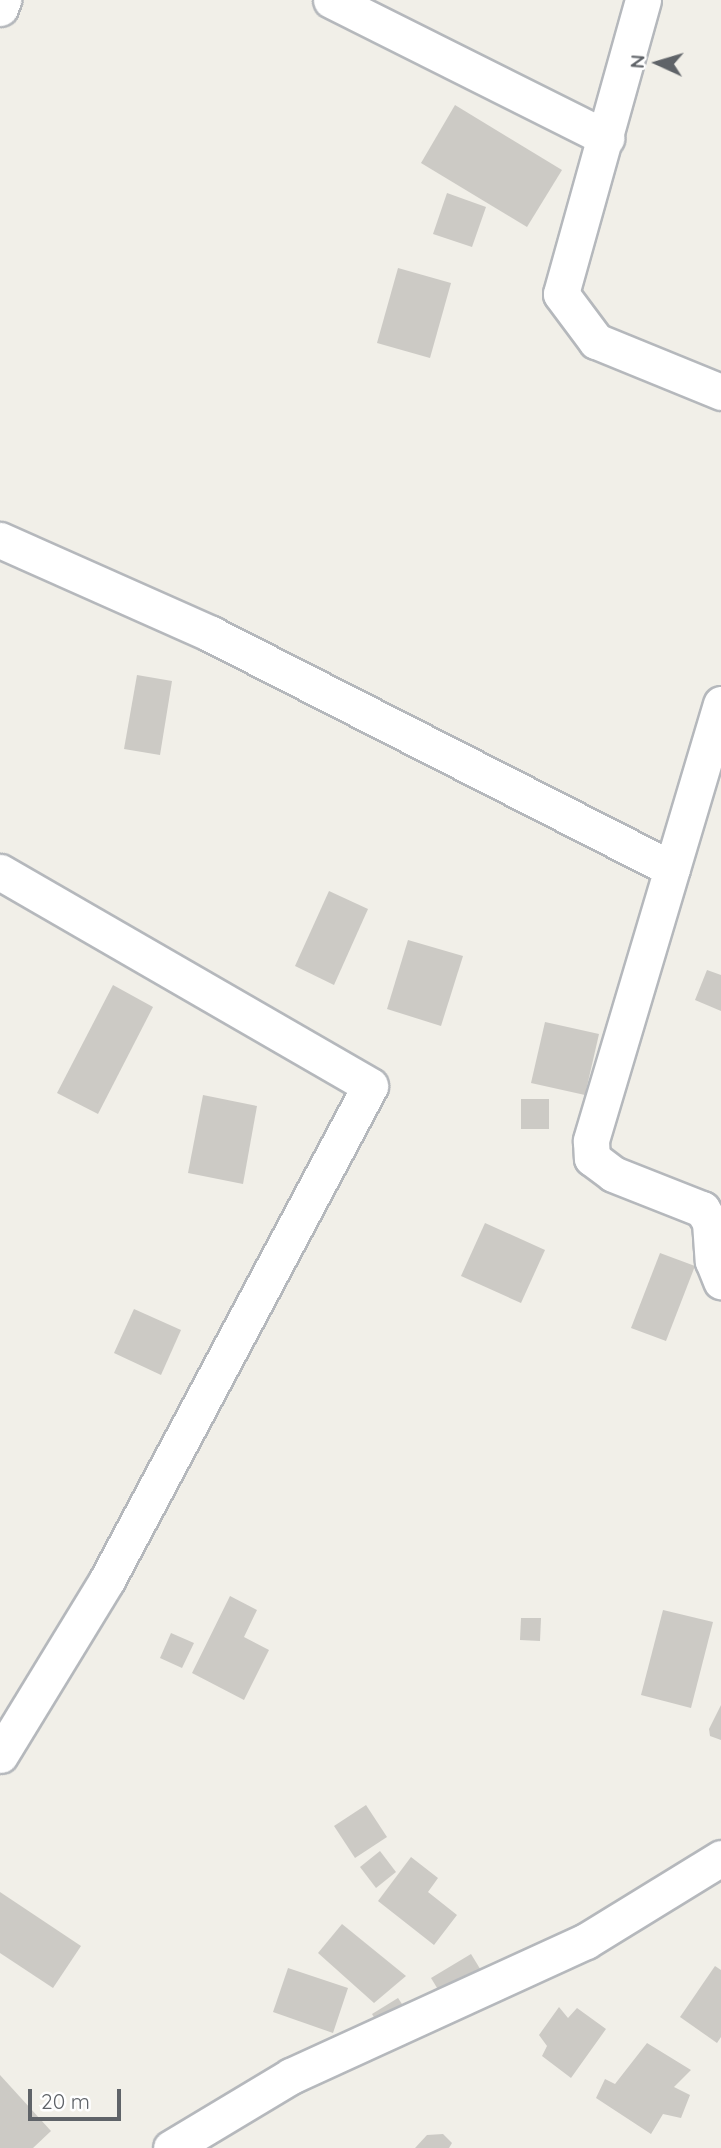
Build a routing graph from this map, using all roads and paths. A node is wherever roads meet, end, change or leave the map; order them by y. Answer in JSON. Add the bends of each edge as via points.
{"nodes":[{"id":1,"x":3,"y":0,"type":"edge"},
{"id":2,"x":331,"y":0,"type":"edge"},
{"id":3,"x":643,"y":0,"type":"edge"},
{"id":4,"x":0,"y":8,"type":"edge"},
{"id":5,"x":606,"y":138,"type":"junction"},
{"id":6,"x":721,"y":392,"type":"edge"},
{"id":7,"x":0,"y":540,"type":"edge"},
{"id":8,"x":721,"y":704,"type":"edge"},
{"id":9,"x":672,"y":869,"type":"junction"},
{"id":10,"x":0,"y":872,"type":"edge"},
{"id":11,"x":721,"y":1281,"type":"edge"},
{"id":12,"x":0,"y":1755,"type":"edge"},
{"id":13,"x":721,"y":1858,"type":"edge"},
{"id":14,"x":171,"y":2148,"type":"edge"}],
"edges":[{"from":1,"to":4,"type":"street"},
{"from":2,"to":5,"type":"street"},
{"from":3,"to":5,"type":"street"},
{"from":5,"to":6,"type":"street","via":[[561,294],[596,341]]},
{"from":7,"to":9,"type":"street","via":[[211,634]]},
{"from":8,"to":9,"type":"street"},
{"from":9,"to":11,"type":"street","via":[[591,1141],[592,1158],[613,1174],[702,1209],[710,1223],[713,1261]]},
{"from":10,"to":12,"type":"street","via":[[370,1086],[107,1580]]},
{"from":13,"to":14,"type":"street","via":[[586,1941],[291,2076]]}]}
